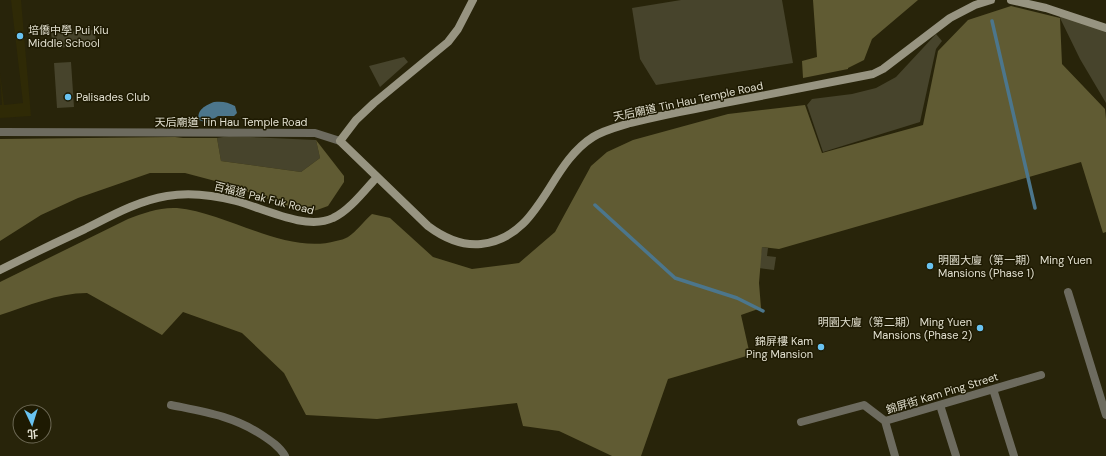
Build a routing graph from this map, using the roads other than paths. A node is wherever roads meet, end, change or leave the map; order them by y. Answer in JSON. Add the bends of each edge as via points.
{"nodes":[{"id":1,"x":473,"y":0,"type":"edge"},
{"id":2,"x":991,"y":0,"type":"edge"},
{"id":3,"x":1010,"y":0,"type":"edge"},
{"id":4,"x":1106,"y":28,"type":"edge"},
{"id":5,"x":0,"y":132,"type":"edge"},
{"id":6,"x":340,"y":141,"type":"junction"},
{"id":7,"x":377,"y":177,"type":"junction"},
{"id":8,"x":0,"y":270,"type":"edge"},
{"id":9,"x":1068,"y":292,"type":"dead end"},
{"id":10,"x":1041,"y":375,"type":"dead end"},
{"id":11,"x":993,"y":389,"type":"junction"},
{"id":12,"x":171,"y":405,"type":"dead end"},
{"id":13,"x":940,"y":405,"type":"junction"},
{"id":14,"x":1106,"y":415,"type":"edge"},
{"id":15,"x":884,"y":421,"type":"junction"},
{"id":16,"x":801,"y":422,"type":"dead end"},
{"id":17,"x":285,"y":456,"type":"edge"},
{"id":18,"x":895,"y":456,"type":"edge"},
{"id":19,"x":956,"y":456,"type":"edge"},
{"id":20,"x":1014,"y":456,"type":"edge"}],
"edges":[{"from":1,"to":6,"type":"street","via":[[448,42],[374,103],[356,120]]},
{"from":2,"to":7,"type":"street","name":"天后廟道 Tin Hau Temple Road","via":[[960,12],[873,74],[658,116],[602,132],[572,154],[525,223],[498,240],[465,244],[445,237],[428,226]]},
{"from":3,"to":4,"type":"street","via":[[1046,8]]},
{"from":5,"to":6,"type":"street","name":"天后廟道 Tin Hau Temple Road","via":[[315,133]]},
{"from":6,"to":7,"type":"street","name":"天后廟道 Tin Hau Temple Road"},
{"from":7,"to":8,"type":"street","name":"百福道 Pak Fuk Road","via":[[342,212],[322,222],[294,219],[236,201],[206,195],[168,196],[122,210]]},
{"from":9,"to":14,"type":"street"},
{"from":10,"to":11,"type":"street","name":"錦屏街 Kam Ping Street"},
{"from":11,"to":13,"type":"street","name":"錦屏街 Kam Ping Street"},
{"from":11,"to":20,"type":"street"},
{"from":12,"to":17,"type":"street","via":[[240,422],[267,438]]},
{"from":13,"to":15,"type":"street","name":"錦屏街 Kam Ping Street"},
{"from":13,"to":19,"type":"street"},
{"from":15,"to":16,"type":"street","via":[[864,405]]},
{"from":15,"to":18,"type":"street","name":"錦屏街 Kam Ping Street"}]}
